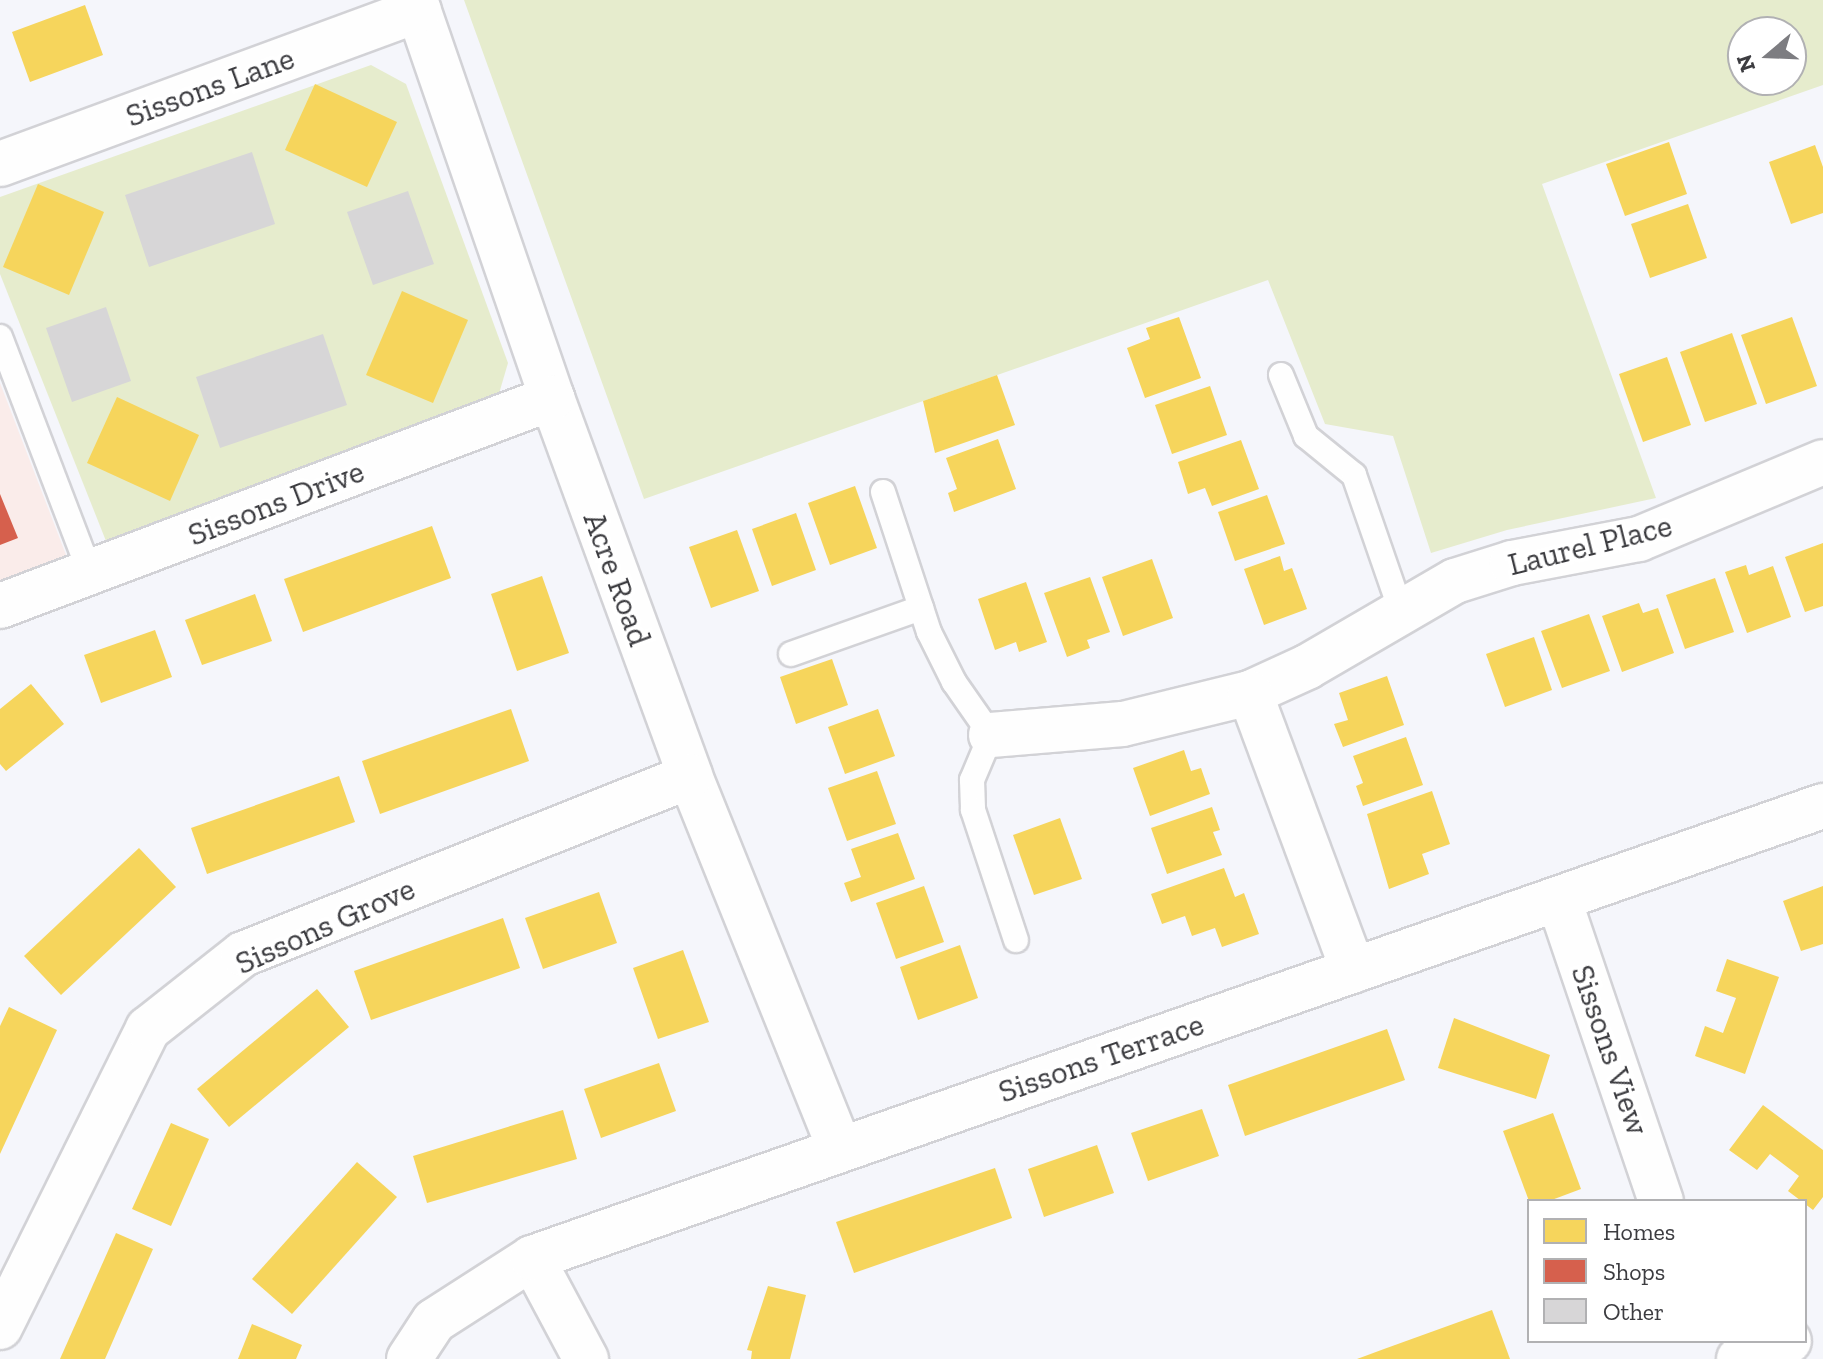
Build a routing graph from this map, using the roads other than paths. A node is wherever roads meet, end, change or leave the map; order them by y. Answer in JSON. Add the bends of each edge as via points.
{"nodes":[{"id":1,"x":417,"y":5,"type":"edge"},
{"id":2,"x":0,"y":164,"type":"edge"},
{"id":3,"x":0,"y":337,"type":"edge"},
{"id":4,"x":1281,"y":375,"type":"dead end"},
{"id":5,"x":552,"y":398,"type":"junction"},
{"id":6,"x":1823,"y":462,"type":"edge"},
{"id":7,"x":883,"y":492,"type":"dead end"},
{"id":8,"x":90,"y":573,"type":"junction"},
{"id":9,"x":0,"y":606,"type":"edge"},
{"id":10,"x":921,"y":608,"type":"junction"},
{"id":11,"x":1400,"y":608,"type":"junction"},
{"id":12,"x":791,"y":654,"type":"dead end"},
{"id":13,"x":1250,"y":693,"type":"junction"},
{"id":14,"x":991,"y":735,"type":"junction"},
{"id":15,"x":690,"y":776,"type":"junction"},
{"id":16,"x":1823,"y":806,"type":"edge"},
{"id":17,"x":1559,"y":900,"type":"junction"},
{"id":18,"x":1016,"y":940,"type":"dead end"},
{"id":19,"x":1353,"y":970,"type":"junction"},
{"id":20,"x":840,"y":1149,"type":"junction"},
{"id":21,"x":1660,"y":1199,"type":"edge"},
{"id":22,"x":532,"y":1258,"type":"junction"},
{"id":23,"x":0,"y":1327,"type":"edge"},
{"id":24,"x":1783,"y":1343,"type":"edge"},
{"id":25,"x":409,"y":1359,"type":"edge"},
{"id":26,"x":586,"y":1359,"type":"edge"},
{"id":27,"x":1739,"y":1359,"type":"edge"}],
"edges":[{"from":1,"to":2,"type":"street","name":"Sissons Lane"},
{"from":1,"to":5,"type":"street","name":"Acre Road"},
{"from":3,"to":8,"type":"lane"},
{"from":4,"to":11,"type":"lane","via":[[1306,436],[1354,475]]},
{"from":5,"to":8,"type":"street","name":"Sissons Drive"},
{"from":5,"to":15,"type":"street","name":"Acre Road"},
{"from":6,"to":11,"type":"street","name":"Laurel Place","via":[[1639,539],[1512,563],[1455,581]]},
{"from":7,"to":10,"type":"lane"},
{"from":8,"to":9,"type":"street","name":"Sissons Drive"},
{"from":10,"to":12,"type":"lane"},
{"from":10,"to":14,"type":"lane","via":[[954,682]]},
{"from":11,"to":13,"type":"street","name":"Laurel Place","via":[[1307,667]]},
{"from":13,"to":14,"type":"street","name":"Laurel Place","via":[[1123,724]]},
{"from":13,"to":19,"type":"street"},
{"from":14,"to":18,"type":"lane","via":[[972,780],[973,810]]},
{"from":15,"to":20,"type":"street","name":"Acre Road"},
{"from":15,"to":23,"type":"street","name":"Sissons Grove","via":[[243,954],[148,1029]]},
{"from":16,"to":17,"type":"street","name":"Sissons Terrace"},
{"from":17,"to":19,"type":"street","name":"Sissons Terrace"},
{"from":17,"to":21,"type":"street","name":"Sissons View"},
{"from":19,"to":20,"type":"street","name":"Sissons Terrace"},
{"from":20,"to":22,"type":"street","name":"Sissons Terrace"},
{"from":22,"to":25,"type":"street","name":"Sissons Terrace","via":[[434,1321]]},
{"from":22,"to":26,"type":"street"},
{"from":24,"to":27,"type":"street"}]}
